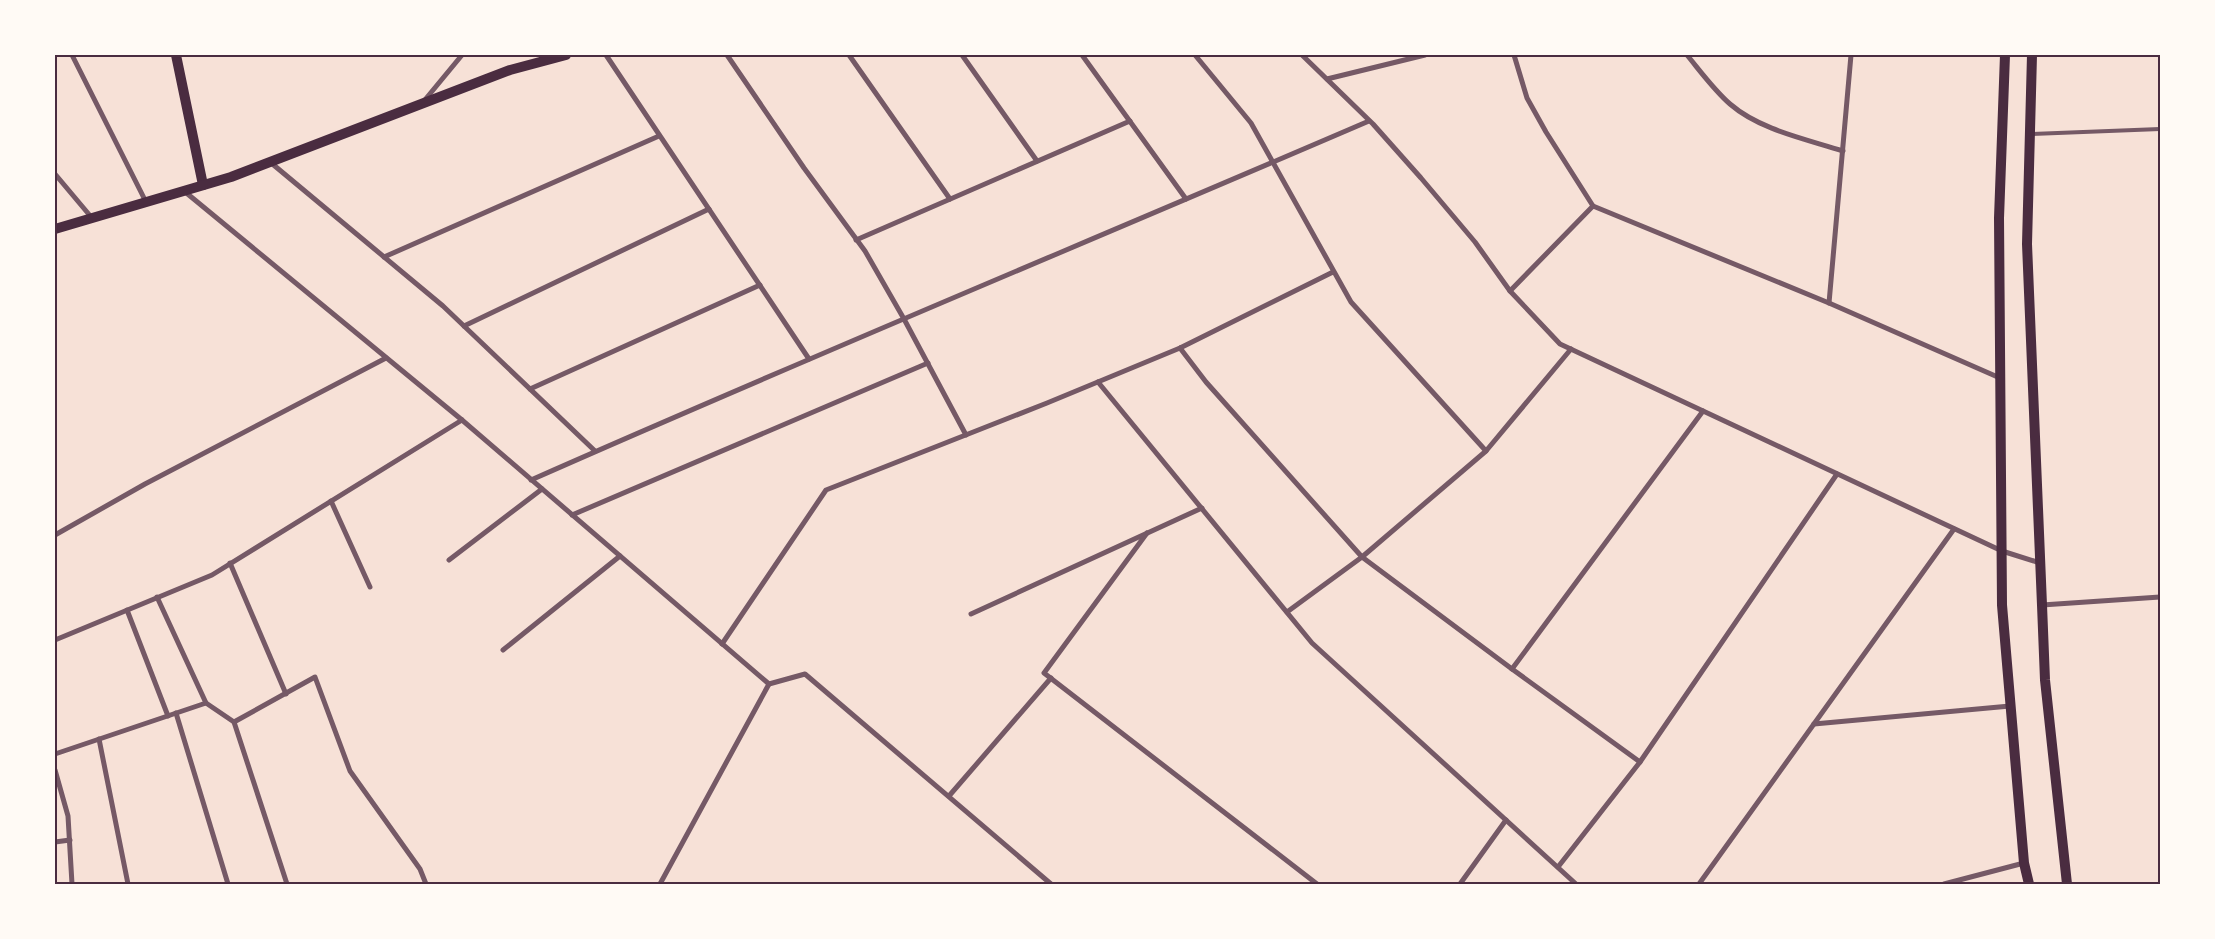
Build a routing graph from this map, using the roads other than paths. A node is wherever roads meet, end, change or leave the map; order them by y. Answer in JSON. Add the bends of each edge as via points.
{"nodes":[{"id":1,"x":72,"y":55,"type":"edge"},
{"id":2,"x":176,"y":55,"type":"edge"},
{"id":3,"x":462,"y":55,"type":"edge"},
{"id":4,"x":566,"y":55,"type":"edge"},
{"id":5,"x":606,"y":55,"type":"edge"},
{"id":6,"x":727,"y":55,"type":"edge"},
{"id":7,"x":850,"y":55,"type":"edge"},
{"id":8,"x":962,"y":55,"type":"edge"},
{"id":9,"x":1082,"y":55,"type":"edge"},
{"id":10,"x":1195,"y":55,"type":"edge"},
{"id":11,"x":1302,"y":55,"type":"edge"},
{"id":12,"x":1425,"y":55,"type":"edge"},
{"id":13,"x":1514,"y":55,"type":"edge"},
{"id":14,"x":1688,"y":55,"type":"edge"},
{"id":15,"x":1851,"y":55,"type":"edge"},
{"id":16,"x":2005,"y":55,"type":"edge"},
{"id":17,"x":2032,"y":55,"type":"edge"},
{"id":18,"x":1327,"y":79,"type":"junction"},
{"id":19,"x":421,"y":104,"type":"junction"},
{"id":20,"x":1130,"y":121,"type":"junction"},
{"id":21,"x":1369,"y":121,"type":"junction"},
{"id":22,"x":2160,"y":129,"type":"edge"},
{"id":23,"x":2030,"y":134,"type":"junction"},
{"id":24,"x":660,"y":136,"type":"junction"},
{"id":25,"x":1843,"y":151,"type":"junction"},
{"id":26,"x":1037,"y":161,"type":"junction"},
{"id":27,"x":270,"y":162,"type":"junction"},
{"id":28,"x":1271,"y":163,"type":"junction"},
{"id":29,"x":55,"y":174,"type":"edge"},
{"id":30,"x":203,"y":185,"type":"junction"},
{"id":31,"x":184,"y":190,"type":"junction"},
{"id":32,"x":950,"y":199,"type":"junction"},
{"id":33,"x":1186,"y":199,"type":"junction"},
{"id":34,"x":146,"y":202,"type":"junction"},
{"id":35,"x":1594,"y":206,"type":"junction"},
{"id":36,"x":708,"y":209,"type":"junction"},
{"id":37,"x":92,"y":218,"type":"junction"},
{"id":38,"x":56,"y":227,"type":"edge"},
{"id":39,"x":856,"y":240,"type":"junction"},
{"id":40,"x":384,"y":257,"type":"junction"},
{"id":41,"x":1334,"y":272,"type":"junction"},
{"id":42,"x":760,"y":286,"type":"junction"},
{"id":43,"x":1510,"y":291,"type":"junction"},
{"id":44,"x":1829,"y":303,"type":"junction"},
{"id":45,"x":904,"y":319,"type":"junction"},
{"id":46,"x":464,"y":326,"type":"junction"},
{"id":47,"x":1180,"y":348,"type":"junction"},
{"id":48,"x":1571,"y":349,"type":"junction"},
{"id":49,"x":386,"y":358,"type":"junction"},
{"id":50,"x":809,"y":359,"type":"junction"},
{"id":51,"x":928,"y":363,"type":"junction"},
{"id":52,"x":2000,"y":378,"type":"junction"},
{"id":53,"x":1098,"y":382,"type":"junction"},
{"id":54,"x":530,"y":389,"type":"junction"},
{"id":55,"x":1703,"y":411,"type":"junction"},
{"id":56,"x":462,"y":420,"type":"junction"},
{"id":57,"x":966,"y":435,"type":"junction"},
{"id":58,"x":595,"y":451,"type":"junction"},
{"id":59,"x":1486,"y":451,"type":"junction"},
{"id":60,"x":1837,"y":474,"type":"junction"},
{"id":61,"x":531,"y":480,"type":"junction"},
{"id":62,"x":542,"y":489,"type":"junction"},
{"id":63,"x":331,"y":501,"type":"junction"},
{"id":64,"x":1202,"y":508,"type":"junction"},
{"id":65,"x":572,"y":515,"type":"junction"},
{"id":66,"x":1954,"y":529,"type":"junction"},
{"id":67,"x":1147,"y":533,"type":"junction"},
{"id":68,"x":55,"y":535,"type":"edge"},
{"id":69,"x":2002,"y":551,"type":"junction"},
{"id":70,"x":620,"y":556,"type":"junction"},
{"id":71,"x":1362,"y":557,"type":"junction"},
{"id":72,"x":450,"y":560,"type":"dead end"},
{"id":73,"x":230,"y":563,"type":"junction"},
{"id":74,"x":2040,"y":563,"type":"junction"},
{"id":75,"x":370,"y":587,"type":"dead end"},
{"id":76,"x":157,"y":597,"type":"junction"},
{"id":77,"x":2160,"y":597,"type":"edge"},
{"id":78,"x":2042,"y":605,"type":"junction"},
{"id":79,"x":127,"y":610,"type":"junction"},
{"id":80,"x":1287,"y":612,"type":"junction"},
{"id":81,"x":971,"y":614,"type":"dead end"},
{"id":82,"x":55,"y":640,"type":"edge"},
{"id":83,"x":722,"y":644,"type":"junction"},
{"id":84,"x":503,"y":650,"type":"dead end"},
{"id":85,"x":1512,"y":669,"type":"junction"},
{"id":86,"x":1051,"y":678,"type":"junction"},
{"id":87,"x":769,"y":684,"type":"junction"},
{"id":88,"x":286,"y":694,"type":"junction"},
{"id":89,"x":206,"y":703,"type":"junction"},
{"id":90,"x":2011,"y":706,"type":"junction"},
{"id":91,"x":176,"y":713,"type":"junction"},
{"id":92,"x":168,"y":716,"type":"junction"},
{"id":93,"x":234,"y":722,"type":"junction"},
{"id":94,"x":1814,"y":724,"type":"junction"},
{"id":95,"x":99,"y":739,"type":"junction"},
{"id":96,"x":55,"y":754,"type":"edge"},
{"id":97,"x":1640,"y":762,"type":"junction"},
{"id":98,"x":55,"y":770,"type":"edge"},
{"id":99,"x":949,"y":796,"type":"junction"},
{"id":100,"x":1506,"y":820,"type":"junction"},
{"id":101,"x":70,"y":840,"type":"junction"},
{"id":102,"x":55,"y":842,"type":"edge"},
{"id":103,"x":2024,"y":863,"type":"junction"},
{"id":104,"x":1558,"y":867,"type":"junction"},
{"id":105,"x":72,"y":884,"type":"edge"},
{"id":106,"x":128,"y":884,"type":"edge"},
{"id":107,"x":228,"y":884,"type":"edge"},
{"id":108,"x":287,"y":884,"type":"edge"},
{"id":109,"x":426,"y":884,"type":"edge"},
{"id":110,"x":660,"y":884,"type":"edge"},
{"id":111,"x":1051,"y":884,"type":"edge"},
{"id":112,"x":1317,"y":884,"type":"edge"},
{"id":113,"x":1460,"y":884,"type":"edge"},
{"id":114,"x":1576,"y":884,"type":"edge"},
{"id":115,"x":1699,"y":884,"type":"edge"},
{"id":116,"x":1944,"y":884,"type":"edge"},
{"id":117,"x":2028,"y":884,"type":"edge"},
{"id":118,"x":2067,"y":884,"type":"edge"}],
"edges":[{"from":1,"to":34,"type":"street"},
{"from":2,"to":30,"type":"main road"},
{"from":3,"to":19,"type":"street"},
{"from":4,"to":19,"type":"main road","via":[[510,70]]},
{"from":5,"to":24,"type":"street"},
{"from":6,"to":39,"type":"street"},
{"from":7,"to":32,"type":"street"},
{"from":8,"to":26,"type":"street"},
{"from":9,"to":20,"type":"street"},
{"from":10,"to":28,"type":"street","via":[[1251,123]]},
{"from":11,"to":18,"type":"street"},
{"from":12,"to":18,"type":"street"},
{"from":13,"to":35,"type":"street","via":[[1527,98]]},
{"from":14,"to":25,"type":"street","via":[[1730,104],[1746,115]]},
{"from":15,"to":25,"type":"street"},
{"from":16,"to":52,"type":"main road","via":[[1999,218]]},
{"from":17,"to":23,"type":"main road"},
{"from":18,"to":21,"type":"street"},
{"from":19,"to":27,"type":"main road"},
{"from":20,"to":26,"type":"street"},
{"from":20,"to":33,"type":"street"},
{"from":21,"to":28,"type":"street"},
{"from":21,"to":43,"type":"street","via":[[1475,242]]},
{"from":22,"to":23,"type":"lane"},
{"from":23,"to":74,"type":"main road","via":[[2027,244]]},
{"from":24,"to":36,"type":"street"},
{"from":24,"to":40,"type":"street"},
{"from":25,"to":44,"type":"street"},
{"from":26,"to":32,"type":"street"},
{"from":27,"to":30,"type":"main road"},
{"from":27,"to":40,"type":"street"},
{"from":28,"to":33,"type":"street"},
{"from":28,"to":41,"type":"street"},
{"from":29,"to":37,"type":"street"},
{"from":30,"to":31,"type":"main road"},
{"from":31,"to":34,"type":"main road"},
{"from":31,"to":49,"type":"street"},
{"from":32,"to":39,"type":"street"},
{"from":33,"to":45,"type":"street"},
{"from":34,"to":37,"type":"main road"},
{"from":35,"to":43,"type":"street"},
{"from":35,"to":44,"type":"street"},
{"from":36,"to":42,"type":"street"},
{"from":36,"to":46,"type":"street"},
{"from":37,"to":38,"type":"main road"},
{"from":39,"to":45,"type":"street"},
{"from":40,"to":46,"type":"street"},
{"from":41,"to":47,"type":"street"},
{"from":41,"to":59,"type":"street","via":[[1351,302]]},
{"from":42,"to":50,"type":"street"},
{"from":42,"to":54,"type":"street"},
{"from":43,"to":48,"type":"street","via":[[1560,344]]},
{"from":44,"to":52,"type":"street"},
{"from":45,"to":50,"type":"street"},
{"from":45,"to":51,"type":"street"},
{"from":46,"to":54,"type":"street"},
{"from":47,"to":53,"type":"street"},
{"from":47,"to":71,"type":"street","via":[[1206,382]]},
{"from":48,"to":55,"type":"street"},
{"from":48,"to":59,"type":"street"},
{"from":49,"to":56,"type":"street"},
{"from":49,"to":68,"type":"street","via":[[145,484]]},
{"from":50,"to":58,"type":"street"},
{"from":51,"to":57,"type":"street"},
{"from":51,"to":65,"type":"street"},
{"from":52,"to":69,"type":"main road"},
{"from":53,"to":57,"type":"street"},
{"from":53,"to":64,"type":"street"},
{"from":54,"to":58,"type":"street"},
{"from":55,"to":60,"type":"street"},
{"from":55,"to":85,"type":"street"},
{"from":56,"to":61,"type":"street"},
{"from":56,"to":63,"type":"street"},
{"from":57,"to":83,"type":"street","via":[[826,490]]},
{"from":58,"to":61,"type":"street"},
{"from":59,"to":71,"type":"street"},
{"from":60,"to":66,"type":"street"},
{"from":60,"to":97,"type":"street"},
{"from":61,"to":62,"type":"street"},
{"from":62,"to":65,"type":"street"},
{"from":62,"to":72,"type":"street"},
{"from":63,"to":73,"type":"street"},
{"from":63,"to":75,"type":"street"},
{"from":64,"to":67,"type":"street"},
{"from":64,"to":80,"type":"street"},
{"from":65,"to":70,"type":"street"},
{"from":66,"to":69,"type":"street"},
{"from":66,"to":94,"type":"street"},
{"from":67,"to":81,"type":"street"},
{"from":67,"to":86,"type":"street","via":[[1044,673]]},
{"from":69,"to":74,"type":"street"},
{"from":69,"to":90,"type":"main road","via":[[2002,605]]},
{"from":70,"to":83,"type":"street"},
{"from":70,"to":84,"type":"street"},
{"from":71,"to":80,"type":"street"},
{"from":71,"to":85,"type":"street"},
{"from":73,"to":76,"type":"street","via":[[212,575]]},
{"from":73,"to":88,"type":"street"},
{"from":74,"to":78,"type":"main road"},
{"from":76,"to":79,"type":"street"},
{"from":76,"to":89,"type":"street"},
{"from":77,"to":78,"type":"street"},
{"from":78,"to":118,"type":"main road","via":[[2045,680]]},
{"from":79,"to":82,"type":"street"},
{"from":79,"to":92,"type":"street"},
{"from":80,"to":100,"type":"street","via":[[1312,642]]},
{"from":83,"to":87,"type":"street"},
{"from":85,"to":97,"type":"street"},
{"from":86,"to":99,"type":"street"},
{"from":86,"to":112,"type":"street"},
{"from":87,"to":99,"type":"street","via":[[806,674]]},
{"from":87,"to":110,"type":"street"},
{"from":88,"to":93,"type":"street"},
{"from":88,"to":109,"type":"street","via":[[315,677],[350,771],[420,868]]},
{"from":89,"to":91,"type":"street"},
{"from":89,"to":93,"type":"street"},
{"from":90,"to":94,"type":"street"},
{"from":90,"to":103,"type":"main road"},
{"from":91,"to":92,"type":"street"},
{"from":91,"to":107,"type":"street"},
{"from":92,"to":95,"type":"street"},
{"from":93,"to":108,"type":"street"},
{"from":94,"to":115,"type":"street"},
{"from":95,"to":96,"type":"street"},
{"from":95,"to":106,"type":"street"},
{"from":97,"to":104,"type":"street"},
{"from":98,"to":101,"type":"street","via":[[68,816]]},
{"from":99,"to":111,"type":"street"},
{"from":100,"to":104,"type":"street"},
{"from":100,"to":113,"type":"street"},
{"from":101,"to":102,"type":"street"},
{"from":101,"to":105,"type":"street"},
{"from":103,"to":116,"type":"street"},
{"from":103,"to":117,"type":"main road"},
{"from":104,"to":114,"type":"street"}]}
